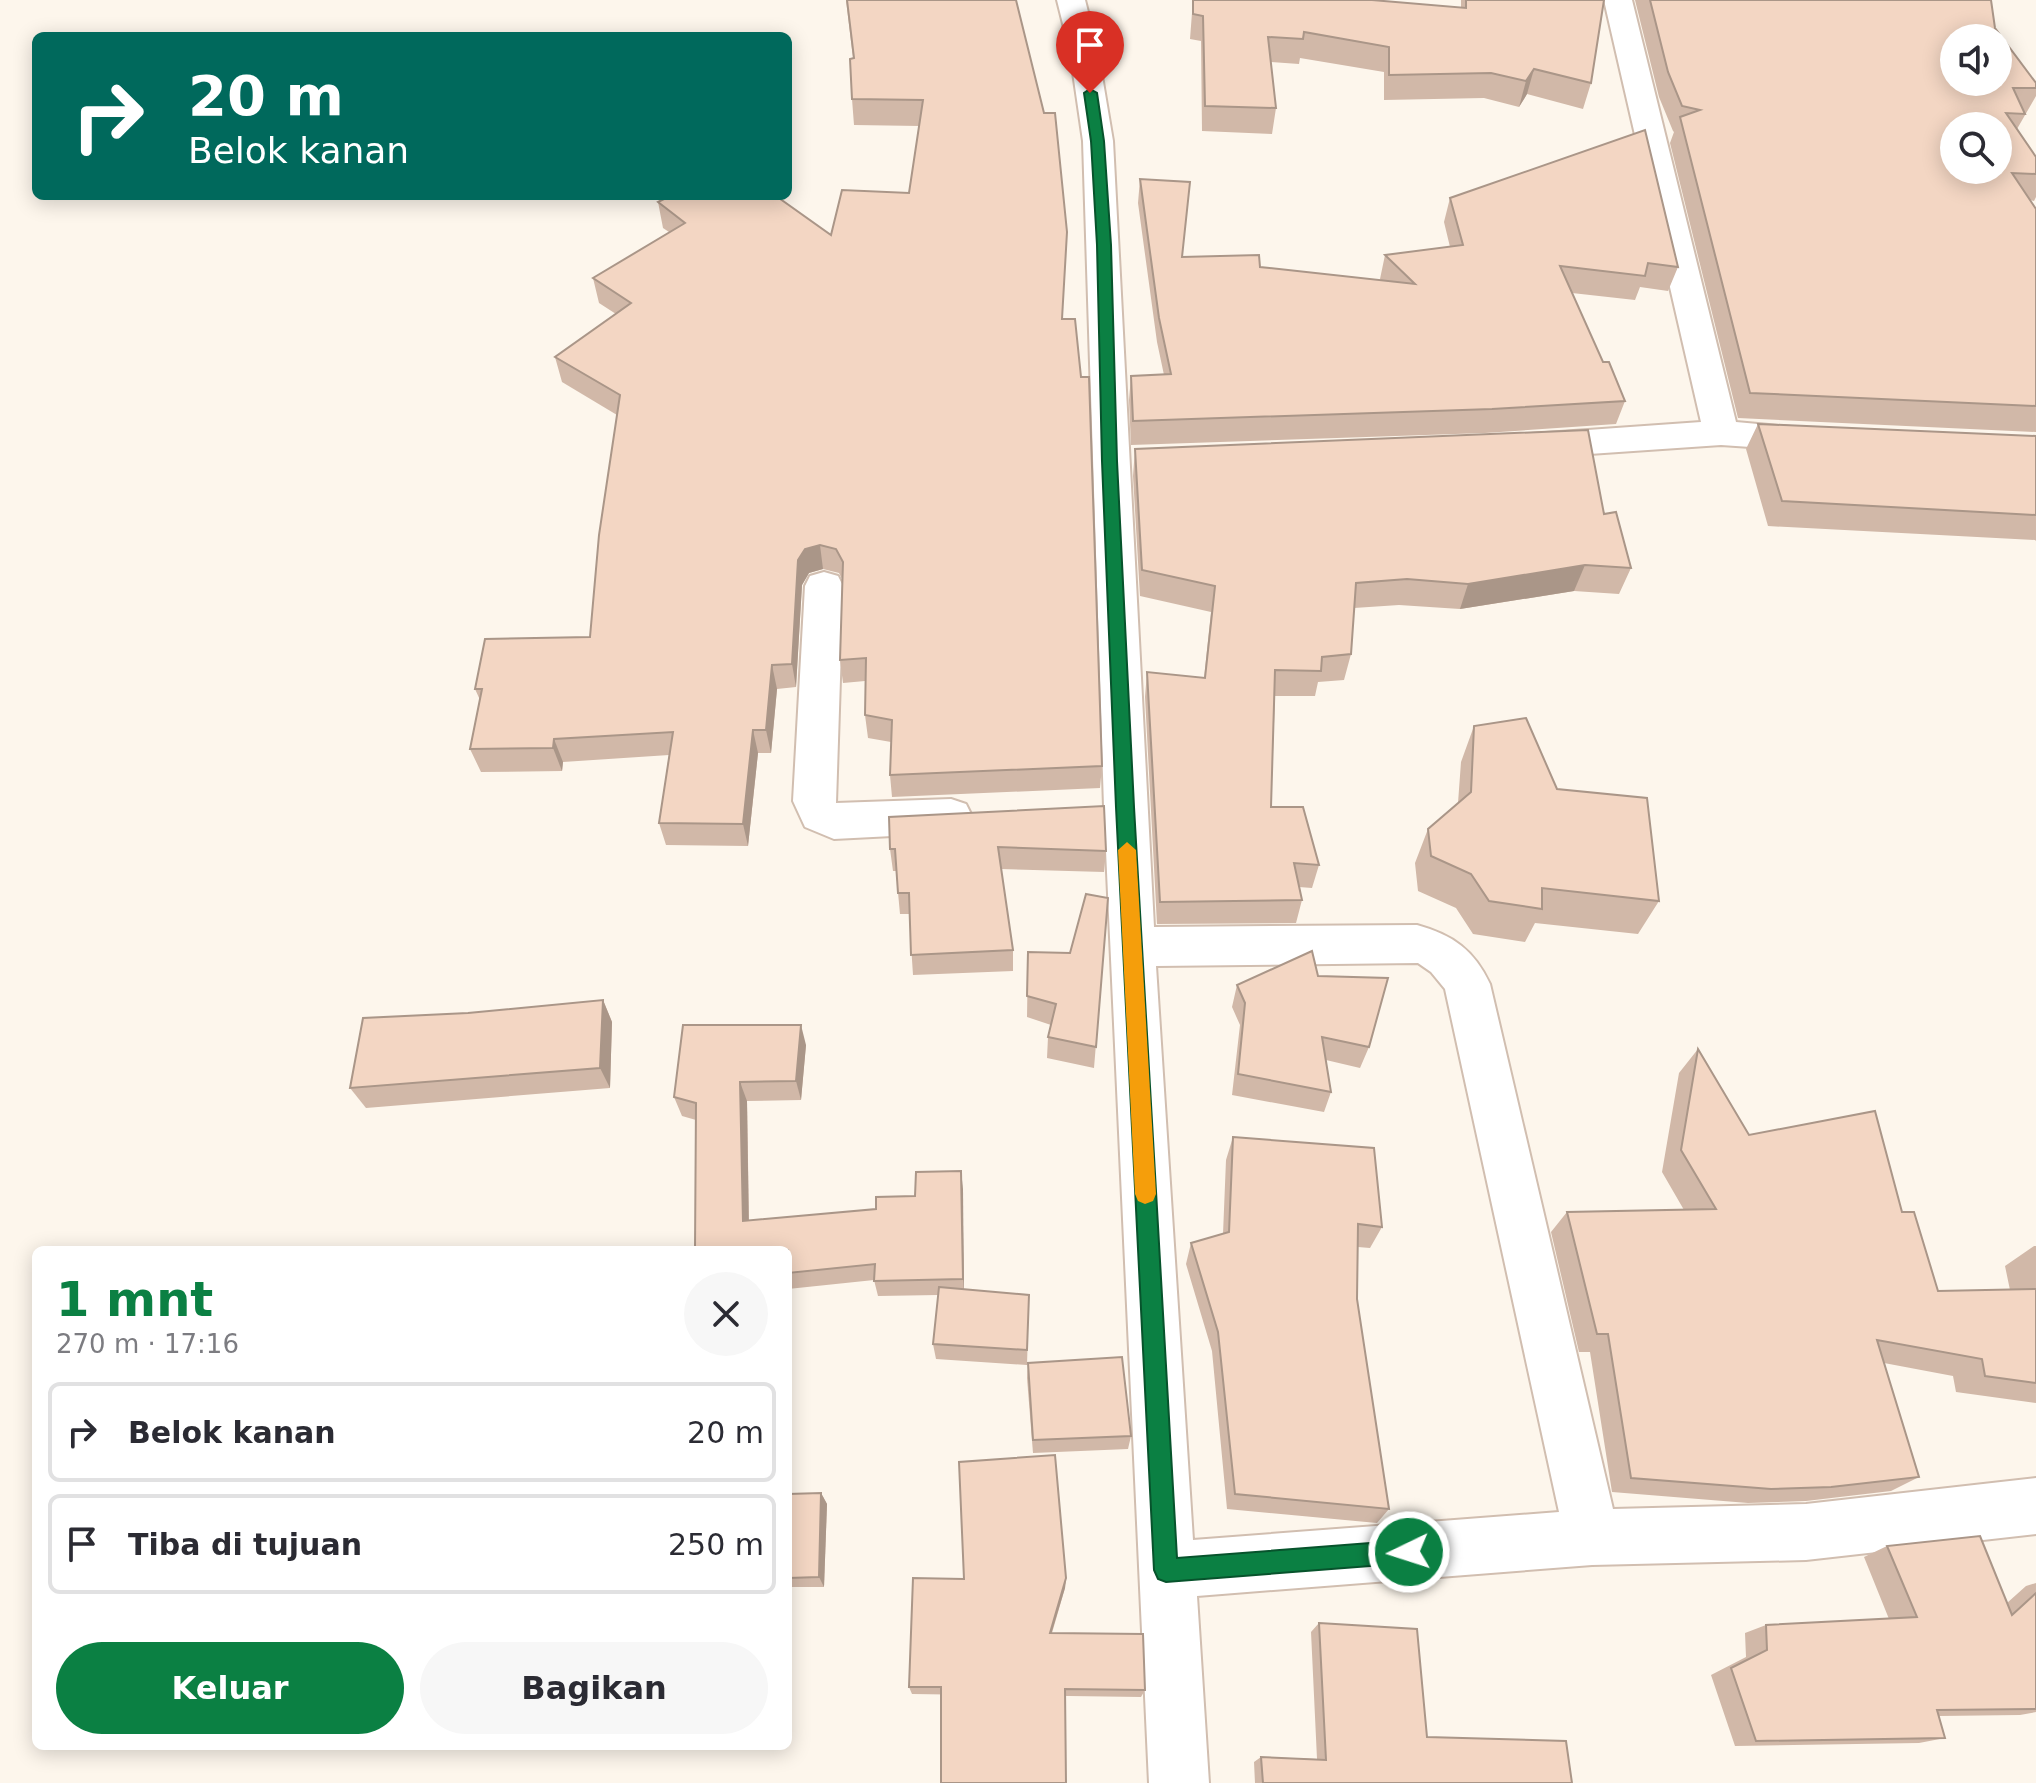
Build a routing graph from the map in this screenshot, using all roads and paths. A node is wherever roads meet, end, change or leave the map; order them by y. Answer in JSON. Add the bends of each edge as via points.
{"nodes":[{"id":1,"x":1071,"y":0,"type":"edge"},
{"id":2,"x":1618,"y":0,"type":"edge"},
{"id":3,"x":1721,"y":433,"type":"junction"},
{"id":4,"x":1843,"y":440,"type":"edge"},
{"id":5,"x":1501,"y":447,"type":"edge"},
{"id":6,"x":824,"y":586,"type":"dead end"},
{"id":7,"x":987,"y":814,"type":"edge"},
{"id":8,"x":1133,"y":947,"type":"junction"},
{"id":9,"x":2036,"y":1506,"type":"edge"},
{"id":10,"x":1592,"y":1537,"type":"junction"},
{"id":11,"x":1166,"y":1570,"type":"junction"},
{"id":12,"x":1179,"y":1783,"type":"edge"}],
"edges":[{"from":1,"to":8,"type":"street","via":[[1098,141],[1125,460],[1110,808]]},
{"from":2,"to":3,"type":"street"},
{"from":3,"to":4,"type":"street"},
{"from":3,"to":5,"type":"street"},
{"from":6,"to":7,"type":"street","via":[[814,801],[820,815],[834,822]]},
{"from":8,"to":10,"type":"street","via":[[1417,944],[1433,947],[1456,966],[1467,984]]},
{"from":8,"to":11,"type":"street"},
{"from":9,"to":10,"type":"street","via":[[1806,1532]]},
{"from":10,"to":11,"type":"street"},
{"from":11,"to":12,"type":"street"}]}
